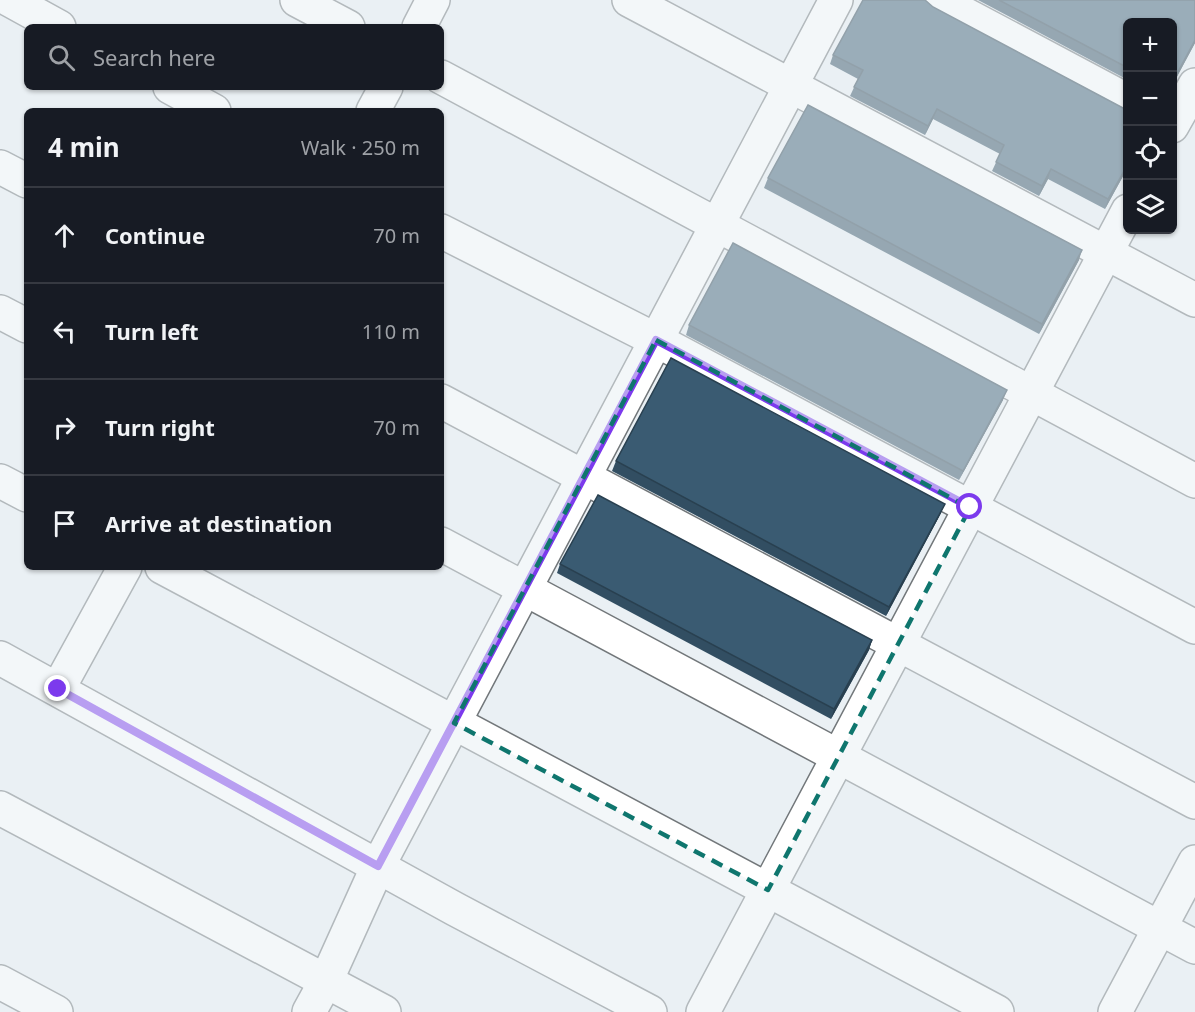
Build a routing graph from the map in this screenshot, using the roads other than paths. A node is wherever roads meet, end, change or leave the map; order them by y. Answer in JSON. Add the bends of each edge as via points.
{"nodes":[{"id":1,"x":10,"y":0,"type":"edge"},
{"id":2,"x":297,"y":0,"type":"edge"},
{"id":3,"x":433,"y":0,"type":"edge"},
{"id":4,"x":629,"y":0,"type":"edge"},
{"id":5,"x":836,"y":0,"type":"edge"},
{"id":6,"x":938,"y":0,"type":"edge"},
{"id":7,"x":0,"y":19,"type":"edge"},
{"id":8,"x":54,"y":24,"type":"edge"},
{"id":9,"x":342,"y":24,"type":"edge"},
{"id":10,"x":421,"y":24,"type":"edge"},
{"id":11,"x":444,"y":79,"type":"edge"},
{"id":12,"x":1195,"y":85,"type":"edge"},
{"id":13,"x":790,"y":86,"type":"junction"},
{"id":14,"x":176,"y":90,"type":"edge"},
{"id":15,"x":384,"y":90,"type":"edge"},
{"id":16,"x":1123,"y":98,"type":"edge"},
{"id":17,"x":208,"y":108,"type":"edge"},
{"id":18,"x":375,"y":108,"type":"edge"},
{"id":19,"x":1177,"y":118,"type":"edge"},
{"id":20,"x":1175,"y":126,"type":"edge"},
{"id":21,"x":1195,"y":136,"type":"edge"},
{"id":22,"x":0,"y":166,"type":"edge"},
{"id":23,"x":24,"y":179,"type":"edge"},
{"id":24,"x":1123,"y":220,"type":"edge"},
{"id":25,"x":717,"y":225,"type":"junction"},
{"id":26,"x":444,"y":233,"type":"edge"},
{"id":27,"x":1105,"y":252,"type":"junction"},
{"id":28,"x":1195,"y":300,"type":"edge"},
{"id":29,"x":0,"y":312,"type":"edge"},
{"id":30,"x":24,"y":324,"type":"edge"},
{"id":31,"x":656,"y":340,"type":"junction"},
{"id":32,"x":1031,"y":393,"type":"junction"},
{"id":33,"x":444,"y":403,"type":"edge"},
{"id":34,"x":584,"y":477,"type":"junction"},
{"id":35,"x":0,"y":480,"type":"edge"},
{"id":36,"x":1195,"y":481,"type":"edge"},
{"id":37,"x":24,"y":493,"type":"edge"},
{"id":38,"x":970,"y":507,"type":"junction"},
{"id":39,"x":444,"y":546,"type":"edge"},
{"id":40,"x":123,"y":570,"type":"edge"},
{"id":41,"x":168,"y":570,"type":"edge"},
{"id":42,"x":526,"y":588,"type":"junction"},
{"id":43,"x":1195,"y":627,"type":"edge"},
{"id":44,"x":898,"y":644,"type":"junction"},
{"id":45,"x":0,"y":658,"type":"edge"},
{"id":46,"x":58,"y":689,"type":"junction"},
{"id":47,"x":454,"y":723,"type":"junction"},
{"id":48,"x":838,"y":757,"type":"junction"},
{"id":49,"x":1195,"y":802,"type":"edge"},
{"id":50,"x":0,"y":808,"type":"edge"},
{"id":51,"x":1195,"y":861,"type":"edge"},
{"id":52,"x":378,"y":866,"type":"junction"},
{"id":53,"x":768,"y":891,"type":"junction"},
{"id":54,"x":1160,"y":928,"type":"junction"},
{"id":55,"x":1195,"y":947,"type":"edge"},
{"id":56,"x":326,"y":981,"type":"junction"},
{"id":57,"x":0,"y":982,"type":"edge"},
{"id":58,"x":56,"y":1012,"type":"edge"},
{"id":59,"x":309,"y":1012,"type":"edge"},
{"id":60,"x":384,"y":1012,"type":"edge"},
{"id":61,"x":650,"y":1012,"type":"edge"},
{"id":62,"x":703,"y":1012,"type":"edge"},
{"id":63,"x":997,"y":1012,"type":"edge"},
{"id":64,"x":1115,"y":1012,"type":"edge"}],
"edges":[{"from":1,"to":7,"type":"street"},
{"from":1,"to":8,"type":"street"},
{"from":2,"to":9,"type":"street"},
{"from":3,"to":10,"type":"street"},
{"from":4,"to":13,"type":"street"},
{"from":5,"to":13,"type":"street"},
{"from":6,"to":16,"type":"street"},
{"from":11,"to":25,"type":"street"},
{"from":12,"to":19,"type":"street"},
{"from":13,"to":25,"type":"street"},
{"from":13,"to":27,"type":"street"},
{"from":14,"to":17,"type":"street"},
{"from":15,"to":18,"type":"street"},
{"from":20,"to":21,"type":"street"},
{"from":22,"to":23,"type":"street"},
{"from":24,"to":27,"type":"street"},
{"from":25,"to":31,"type":"street"},
{"from":25,"to":32,"type":"street"},
{"from":26,"to":31,"type":"street"},
{"from":27,"to":28,"type":"street"},
{"from":27,"to":32,"type":"street"},
{"from":29,"to":30,"type":"street"},
{"from":31,"to":34,"type":"street"},
{"from":31,"to":38,"type":"street"},
{"from":32,"to":36,"type":"street"},
{"from":32,"to":38,"type":"street"},
{"from":33,"to":34,"type":"street"},
{"from":34,"to":42,"type":"street"},
{"from":34,"to":44,"type":"street"},
{"from":35,"to":37,"type":"street"},
{"from":38,"to":43,"type":"street"},
{"from":38,"to":44,"type":"street"},
{"from":39,"to":42,"type":"street"},
{"from":40,"to":46,"type":"street"},
{"from":41,"to":47,"type":"street"},
{"from":42,"to":47,"type":"street"},
{"from":42,"to":48,"type":"street"},
{"from":44,"to":48,"type":"street"},
{"from":44,"to":49,"type":"street"},
{"from":45,"to":46,"type":"street"},
{"from":46,"to":52,"type":"street"},
{"from":47,"to":52,"type":"street"},
{"from":47,"to":53,"type":"street"},
{"from":48,"to":53,"type":"street"},
{"from":48,"to":54,"type":"street"},
{"from":50,"to":56,"type":"street"},
{"from":51,"to":54,"type":"street"},
{"from":52,"to":56,"type":"street"},
{"from":52,"to":61,"type":"street"},
{"from":53,"to":62,"type":"street"},
{"from":53,"to":63,"type":"street"},
{"from":54,"to":55,"type":"street"},
{"from":54,"to":64,"type":"street"},
{"from":56,"to":59,"type":"street"},
{"from":56,"to":60,"type":"street"},
{"from":57,"to":58,"type":"street"}]}
